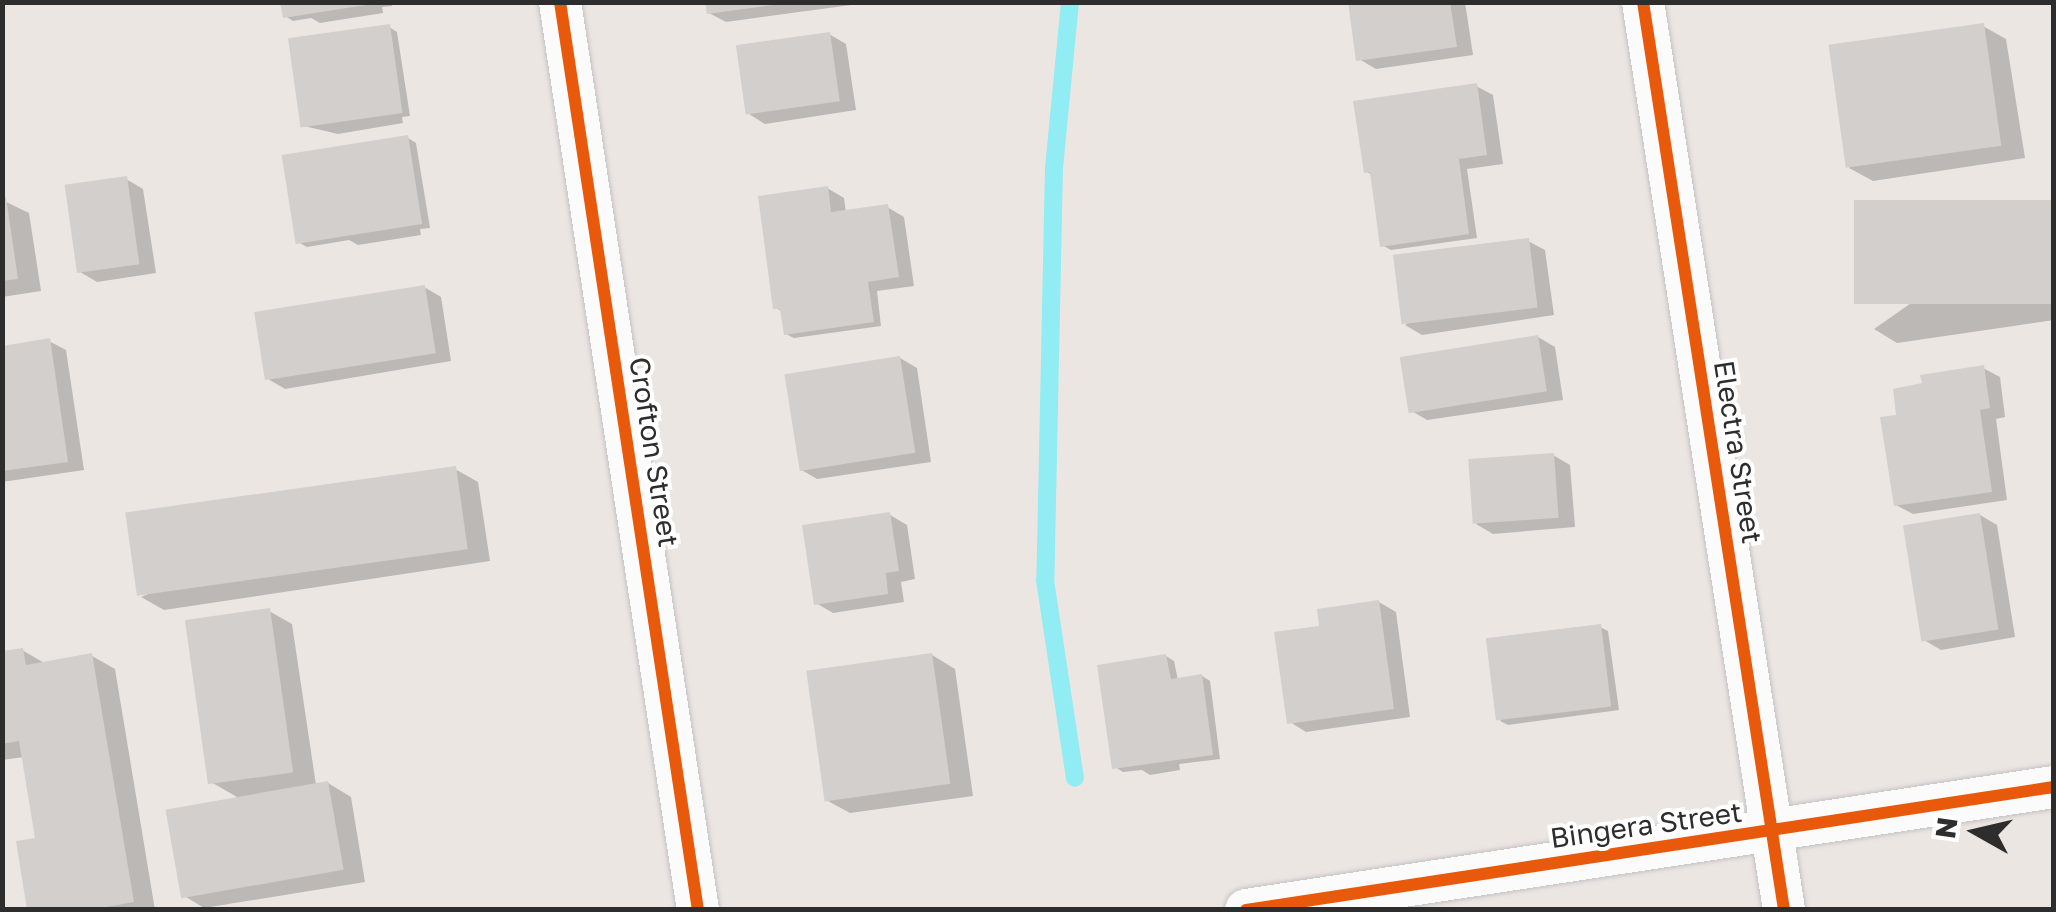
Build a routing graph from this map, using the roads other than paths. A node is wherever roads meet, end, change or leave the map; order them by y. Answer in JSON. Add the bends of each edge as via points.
{"nodes":[{"id":1,"x":560,"y":2,"type":"edge"},
{"id":2,"x":1643,"y":2,"type":"edge"},
{"id":3,"x":2054,"y":787,"type":"edge"},
{"id":4,"x":1772,"y":831,"type":"junction"},
{"id":5,"x":698,"y":910,"type":"edge"},
{"id":6,"x":1246,"y":910,"type":"edge"},
{"id":7,"x":1784,"y":910,"type":"edge"}],
"edges":[{"from":1,"to":5,"type":"street","name":"Crofton Street"},
{"from":2,"to":4,"type":"street","name":"Electra Street"},
{"from":3,"to":4,"type":"street","name":"Bingera Street"},
{"from":4,"to":6,"type":"street","name":"Bingera Street"},
{"from":4,"to":7,"type":"street","name":"Electra Street"}]}
